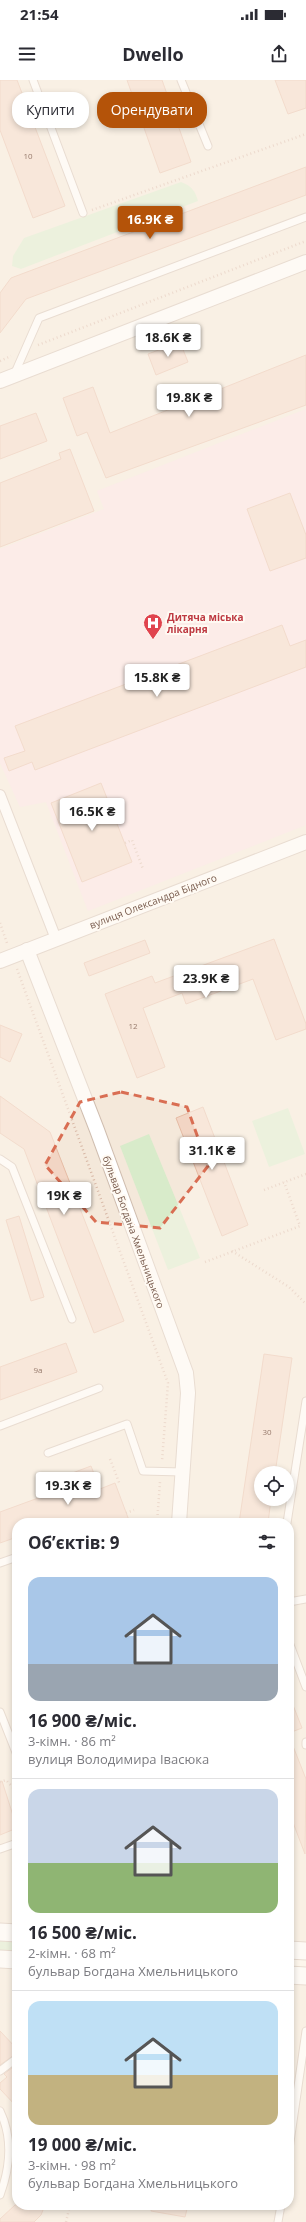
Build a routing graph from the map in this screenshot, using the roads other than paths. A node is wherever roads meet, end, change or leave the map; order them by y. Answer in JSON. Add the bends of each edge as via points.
{"nodes":[{"id":1,"x":33,"y":80,"type":"edge"},
{"id":2,"x":181,"y":80,"type":"edge"},
{"id":3,"x":208,"y":146,"type":"dead end"},
{"id":4,"x":83,"y":213,"type":"road end"},
{"id":5,"x":306,"y":217,"type":"edge"},
{"id":6,"x":306,"y":262,"type":"edge"},
{"id":7,"x":14,"y":375,"type":"junction"},
{"id":8,"x":0,"y":381,"type":"edge"},
{"id":9,"x":0,"y":795,"type":"edge"},
{"id":10,"x":306,"y":842,"type":"edge"},
{"id":11,"x":56,"y":939,"type":"junction"},
{"id":12,"x":27,"y":950,"type":"junction"},
{"id":13,"x":6,"y":959,"type":"edge"},
{"id":14,"x":0,"y":1159,"type":"edge"},
{"id":15,"x":72,"y":1319,"type":"dead end"},
{"id":16,"x":99,"y":1388,"type":"dead end"},
{"id":17,"x":306,"y":1401,"type":"edge"},
{"id":18,"x":0,"y":1426,"type":"edge"},
{"id":19,"x":48,"y":1453,"type":"dead end"},
{"id":20,"x":182,"y":1472,"type":"junction"},
{"id":21,"x":179,"y":1518,"type":"edge"},
{"id":22,"x":288,"y":1518,"type":"edge"},
{"id":23,"x":12,"y":1559,"type":"edge"},
{"id":24,"x":0,"y":1564,"type":"edge"},
{"id":25,"x":306,"y":1599,"type":"edge"},
{"id":26,"x":294,"y":1601,"type":"edge"},
{"id":27,"x":294,"y":1655,"type":"edge"},
{"id":28,"x":306,"y":1687,"type":"edge"},
{"id":29,"x":0,"y":1712,"type":"edge"},
{"id":30,"x":12,"y":1742,"type":"edge"},
{"id":31,"x":306,"y":1742,"type":"edge"},
{"id":32,"x":306,"y":1745,"type":"edge"},
{"id":33,"x":12,"y":1845,"type":"edge"},
{"id":34,"x":0,"y":1850,"type":"edge"},
{"id":35,"x":0,"y":1932,"type":"edge"},
{"id":36,"x":12,"y":1933,"type":"edge"},
{"id":37,"x":294,"y":1951,"type":"edge"},
{"id":38,"x":306,"y":1952,"type":"edge"},
{"id":39,"x":0,"y":1959,"type":"edge"},
{"id":40,"x":12,"y":1960,"type":"edge"},
{"id":41,"x":294,"y":1975,"type":"edge"},
{"id":42,"x":306,"y":1976,"type":"edge"},
{"id":43,"x":306,"y":2031,"type":"edge"},
{"id":44,"x":12,"y":2062,"type":"edge"},
{"id":45,"x":0,"y":2072,"type":"edge"},
{"id":46,"x":0,"y":2111,"type":"edge"},
{"id":47,"x":294,"y":2114,"type":"edge"},
{"id":48,"x":0,"y":2195,"type":"edge"},
{"id":49,"x":280,"y":2210,"type":"edge"},
{"id":50,"x":278,"y":2222,"type":"edge"}],
"edges":[{"from":1,"to":4,"type":"lane"},
{"from":2,"to":3,"type":"lane"},
{"from":5,"to":7,"type":"lane","via":[[39,318]]},
{"from":6,"to":7,"type":"street"},
{"from":7,"to":8,"type":"street"},
{"from":9,"to":11,"type":"street"},
{"from":10,"to":11,"type":"street","name":"вулиця Олександра Бідного"},
{"from":11,"to":12,"type":"street","name":"вулиця Олександра Бідного"},
{"from":12,"to":13,"type":"street","name":"вулиця Олександра Бідного"},
{"from":12,"to":20,"type":"street","name":"бульвар Богдана Хмельницького","via":[[97,1130],[186,1373],[188,1393]]},
{"from":14,"to":15,"type":"lane","via":[[12,1167]]},
{"from":16,"to":18,"type":"lane"},
{"from":17,"to":22,"type":"lane"},
{"from":19,"to":20,"type":"lane","via":[[126,1424],[143,1471]]},
{"from":20,"to":21,"type":"street","name":"бульвар Богдана Хмельницького"},
{"from":23,"to":24,"type":"lane"},
{"from":25,"to":26,"type":"lane"},
{"from":27,"to":28,"type":"lane"},
{"from":29,"to":30,"type":"lane"},
{"from":31,"to":32,"type":"lane"},
{"from":33,"to":34,"type":"lane"},
{"from":35,"to":36,"type":"street"},
{"from":37,"to":38,"type":"street"},
{"from":39,"to":40,"type":"street"},
{"from":41,"to":42,"type":"street"},
{"from":43,"to":47,"type":"lane"},
{"from":44,"to":45,"type":"lane"},
{"from":46,"to":48,"type":"lane","via":[[9,2146],[8,2163]]},
{"from":49,"to":50,"type":"lane"}]}
